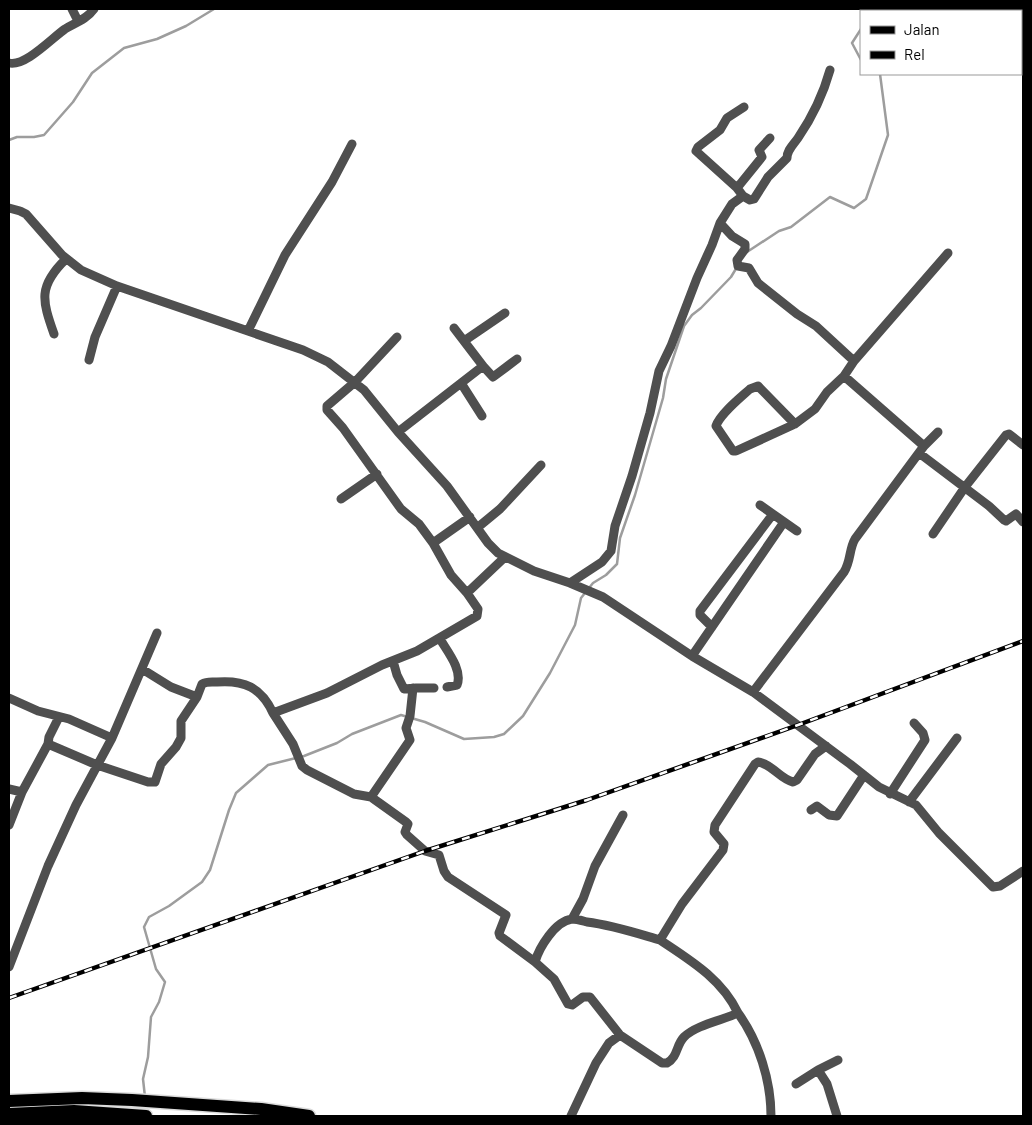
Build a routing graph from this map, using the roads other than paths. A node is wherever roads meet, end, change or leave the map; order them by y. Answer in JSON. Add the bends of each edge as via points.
{"nodes":[{"id":1,"x":72,"y":9,"type":"edge"},
{"id":2,"x":94,"y":9,"type":"edge"},
{"id":3,"x":78,"y":22,"type":"junction"},
{"id":4,"x":9,"y":63,"type":"edge"},
{"id":5,"x":830,"y":70,"type":"dead end"},
{"id":6,"x":744,"y":107,"type":"dead end"},
{"id":7,"x":770,"y":138,"type":"dead end"},
{"id":8,"x":352,"y":144,"type":"dead end"},
{"id":9,"x":740,"y":192,"type":"junction"},
{"id":10,"x":9,"y":208,"type":"edge"},
{"id":11,"x":720,"y":223,"type":"junction"},
{"id":12,"x":948,"y":253,"type":"dead end"},
{"id":13,"x":66,"y":259,"type":"junction"},
{"id":14,"x":117,"y":286,"type":"junction"},
{"id":15,"x":505,"y":312,"type":"dead end"},
{"id":16,"x":454,"y":328,"type":"dead end"},
{"id":17,"x":248,"y":331,"type":"junction"},
{"id":18,"x":54,"y":334,"type":"dead end"},
{"id":19,"x":397,"y":337,"type":"dead end"},
{"id":20,"x":464,"y":341,"type":"junction"},
{"id":21,"x":517,"y":359,"type":"dead end"},
{"id":22,"x":89,"y":360,"type":"dead end"},
{"id":23,"x":854,"y":361,"type":"junction"},
{"id":24,"x":484,"y":366,"type":"junction"},
{"id":25,"x":844,"y":376,"type":"junction"},
{"id":26,"x":355,"y":382,"type":"junction"},
{"id":27,"x":461,"y":383,"type":"junction"},
{"id":28,"x":482,"y":416,"type":"dead end"},
{"id":29,"x":795,"y":424,"type":"junction"},
{"id":30,"x":398,"y":432,"type":"junction"},
{"id":31,"x":938,"y":432,"type":"dead end"},
{"id":32,"x":1023,"y":445,"type":"edge"},
{"id":33,"x":922,"y":450,"type":"junction"},
{"id":34,"x":541,"y":465,"type":"dead end"},
{"id":35,"x":377,"y":474,"type":"junction"},
{"id":36,"x":964,"y":487,"type":"junction"},
{"id":37,"x":340,"y":499,"type":"dead end"},
{"id":38,"x":760,"y":505,"type":"dead end"},
{"id":39,"x":773,"y":514,"type":"junction"},
{"id":40,"x":470,"y":517,"type":"junction"},
{"id":41,"x":784,"y":522,"type":"junction"},
{"id":42,"x":1023,"y":522,"type":"edge"},
{"id":43,"x":478,"y":528,"type":"junction"},
{"id":44,"x":797,"y":531,"type":"dead end"},
{"id":45,"x":933,"y":534,"type":"dead end"},
{"id":46,"x":433,"y":544,"type":"junction"},
{"id":47,"x":505,"y":558,"type":"junction"},
{"id":48,"x":570,"y":583,"type":"junction"},
{"id":49,"x":466,"y":593,"type":"junction"},
{"id":50,"x":712,"y":627,"type":"junction"},
{"id":51,"x":157,"y":633,"type":"dead end"},
{"id":52,"x":440,"y":639,"type":"junction"},
{"id":53,"x":692,"y":656,"type":"junction"},
{"id":54,"x":393,"y":661,"type":"junction"},
{"id":55,"x":142,"y":669,"type":"junction"},
{"id":56,"x":447,"y":687,"type":"dead end"},
{"id":57,"x":412,"y":688,"type":"junction"},
{"id":58,"x":434,"y":688,"type":"dead end"},
{"id":59,"x":753,"y":692,"type":"junction"},
{"id":60,"x":197,"y":697,"type":"junction"},
{"id":61,"x":9,"y":698,"type":"edge"},
{"id":62,"x":272,"y":712,"type":"junction"},
{"id":63,"x":59,"y":717,"type":"junction"},
{"id":64,"x":914,"y":723,"type":"dead end"},
{"id":65,"x":112,"y":738,"type":"junction"},
{"id":66,"x":957,"y":738,"type":"dead end"},
{"id":67,"x":48,"y":744,"type":"junction"},
{"id":68,"x":826,"y":746,"type":"junction"},
{"id":69,"x":97,"y":765,"type":"junction"},
{"id":70,"x":864,"y":775,"type":"junction"},
{"id":71,"x":9,"y":789,"type":"edge"},
{"id":72,"x":22,"y":792,"type":"junction"},
{"id":73,"x":890,"y":794,"type":"junction"},
{"id":74,"x":371,"y":797,"type":"junction"},
{"id":75,"x":909,"y":802,"type":"junction"},
{"id":76,"x":811,"y":810,"type":"dead end"},
{"id":77,"x":623,"y":815,"type":"dead end"},
{"id":78,"x":9,"y":825,"type":"edge"},
{"id":79,"x":1023,"y":871,"type":"edge"},
{"id":80,"x":572,"y":919,"type":"junction"},
{"id":81,"x":660,"y":940,"type":"junction"},
{"id":82,"x":535,"y":962,"type":"junction"},
{"id":83,"x":9,"y":967,"type":"edge"},
{"id":84,"x":738,"y":1013,"type":"junction"},
{"id":85,"x":620,"y":1035,"type":"junction"},
{"id":86,"x":838,"y":1060,"type":"dead end"},
{"id":87,"x":818,"y":1070,"type":"junction"},
{"id":88,"x":796,"y":1084,"type":"dead end"},
{"id":89,"x":9,"y":1101,"type":"edge"},
{"id":90,"x":9,"y":1114,"type":"edge"},
{"id":91,"x":146,"y":1116,"type":"edge"},
{"id":92,"x":308,"y":1116,"type":"edge"},
{"id":93,"x":571,"y":1116,"type":"edge"},
{"id":94,"x":772,"y":1116,"type":"edge"},
{"id":95,"x":837,"y":1116,"type":"edge"}],
"edges":[{"from":1,"to":3,"type":"street"},
{"from":2,"to":3,"type":"street"},
{"from":3,"to":4,"type":"street","via":[[18,62]]},
{"from":5,"to":9,"type":"street","via":[[821,99],[785,160],[772,171],[752,200]]},
{"from":6,"to":9,"type":"street","via":[[727,118],[720,130],[696,151]]},
{"from":7,"to":9,"type":"street","via":[[759,150],[762,157]]},
{"from":8,"to":17,"type":"street","via":[[332,182],[285,255]]},
{"from":9,"to":11,"type":"street"},
{"from":10,"to":13,"type":"street","via":[[26,214]]},
{"from":11,"to":23,"type":"street","via":[[745,244],[737,260],[738,266],[749,268],[758,282],[816,326]]},
{"from":11,"to":48,"type":"street","via":[[659,371],[650,413],[615,526],[611,551],[606,559]]},
{"from":12,"to":23,"type":"street"},
{"from":13,"to":14,"type":"street","via":[[81,270]]},
{"from":13,"to":18,"type":"street","via":[[55,269],[46,287],[46,311]]},
{"from":14,"to":17,"type":"street"},
{"from":14,"to":22,"type":"street","via":[[95,337]]},
{"from":15,"to":20,"type":"street"},
{"from":16,"to":20,"type":"street"},
{"from":17,"to":26,"type":"street","via":[[318,356]]},
{"from":19,"to":26,"type":"street"},
{"from":20,"to":24,"type":"street"},
{"from":21,"to":24,"type":"street","via":[[493,377]]},
{"from":23,"to":25,"type":"street"},
{"from":24,"to":27,"type":"street"},
{"from":25,"to":29,"type":"street","via":[[815,409]]},
{"from":25,"to":33,"type":"street"},
{"from":26,"to":30,"type":"street"},
{"from":26,"to":35,"type":"street","via":[[327,406],[327,410]]},
{"from":27,"to":28,"type":"street"},
{"from":27,"to":30,"type":"street"},
{"from":29,"to":29,"type":"street","via":[[735,451],[716,426],[718,420],[755,386]]},
{"from":30,"to":40,"type":"street","via":[[442,480]]},
{"from":31,"to":33,"type":"street"},
{"from":32,"to":36,"type":"street","via":[[1007,434]]},
{"from":33,"to":36,"type":"street"},
{"from":33,"to":59,"type":"street","via":[[855,539],[844,572]]},
{"from":34,"to":43,"type":"street"},
{"from":35,"to":37,"type":"street"},
{"from":35,"to":46,"type":"street","via":[[401,509],[414,518]]},
{"from":36,"to":42,"type":"street","via":[[1004,520],[1016,514]]},
{"from":36,"to":45,"type":"street"},
{"from":38,"to":39,"type":"street"},
{"from":39,"to":41,"type":"street"},
{"from":39,"to":50,"type":"street","via":[[700,611]]},
{"from":40,"to":43,"type":"street"},
{"from":40,"to":46,"type":"street"},
{"from":41,"to":44,"type":"street"},
{"from":41,"to":50,"type":"street"},
{"from":43,"to":47,"type":"street"},
{"from":46,"to":49,"type":"street","via":[[450,575]]},
{"from":47,"to":48,"type":"street"},
{"from":47,"to":49,"type":"street"},
{"from":48,"to":53,"type":"street","via":[[603,597]]},
{"from":49,"to":52,"type":"street","via":[[478,609],[477,616]]},
{"from":50,"to":53,"type":"street"},
{"from":51,"to":55,"type":"street"},
{"from":52,"to":54,"type":"street"},
{"from":52,"to":56,"type":"street","via":[[457,670],[457,685]]},
{"from":53,"to":59,"type":"street"},
{"from":54,"to":57,"type":"street","via":[[402,688]]},
{"from":54,"to":62,"type":"street","via":[[327,693]]},
{"from":55,"to":60,"type":"street","via":[[171,687]]},
{"from":55,"to":65,"type":"street"},
{"from":57,"to":58,"type":"street"},
{"from":57,"to":74,"type":"street","via":[[406,728],[410,740]]},
{"from":59,"to":68,"type":"street"},
{"from":60,"to":62,"type":"street","via":[[204,682],[238,682],[257,692]]},
{"from":60,"to":69,"type":"street","via":[[181,721],[181,738],[161,764],[154,782]]},
{"from":61,"to":63,"type":"street"},
{"from":62,"to":74,"type":"street","via":[[293,744],[302,766],[354,794]]},
{"from":63,"to":65,"type":"street"},
{"from":63,"to":67,"type":"street"},
{"from":64,"to":73,"type":"street","via":[[926,740]]},
{"from":65,"to":69,"type":"street"},
{"from":66,"to":75,"type":"street"},
{"from":67,"to":69,"type":"street"},
{"from":67,"to":72,"type":"street"},
{"from":68,"to":70,"type":"street"},
{"from":68,"to":81,"type":"street","via":[[815,754],[793,782],[785,780],[764,764],[755,764],[715,824],[714,832],[724,844],[723,850],[682,904]]},
{"from":69,"to":83,"type":"street","via":[[48,866]]},
{"from":70,"to":73,"type":"street"},
{"from":70,"to":76,"type":"street","via":[[837,816],[828,816],[817,806]]},
{"from":71,"to":72,"type":"street"},
{"from":72,"to":78,"type":"street"},
{"from":73,"to":75,"type":"street"},
{"from":74,"to":82,"type":"street","via":[[408,824],[405,832],[425,852],[439,855],[448,876],[506,915],[500,936]]},
{"from":75,"to":79,"type":"street","via":[[993,887]]},
{"from":77,"to":80,"type":"street","via":[[595,866]]},
{"from":80,"to":81,"type":"street"},
{"from":80,"to":82,"type":"street","via":[[550,934],[540,946]]},
{"from":81,"to":84,"type":"street","via":[[702,969],[731,998]]},
{"from":82,"to":85,"type":"street","via":[[554,979],[568,1004],[590,997]]},
{"from":84,"to":85,"type":"street","via":[[689,1033],[667,1063],[662,1063]]},
{"from":84,"to":94,"type":"street","via":[[749,1029],[765,1072]]},
{"from":85,"to":93,"type":"street","via":[[609,1043],[596,1063]]},
{"from":86,"to":87,"type":"street"},
{"from":87,"to":88,"type":"street"},
{"from":87,"to":95,"type":"street","via":[[827,1084]]},
{"from":89,"to":92,"type":"main road","via":[[132,1100],[261,1109]]},
{"from":90,"to":91,"type":"main road","via":[[74,1111]]}]}
